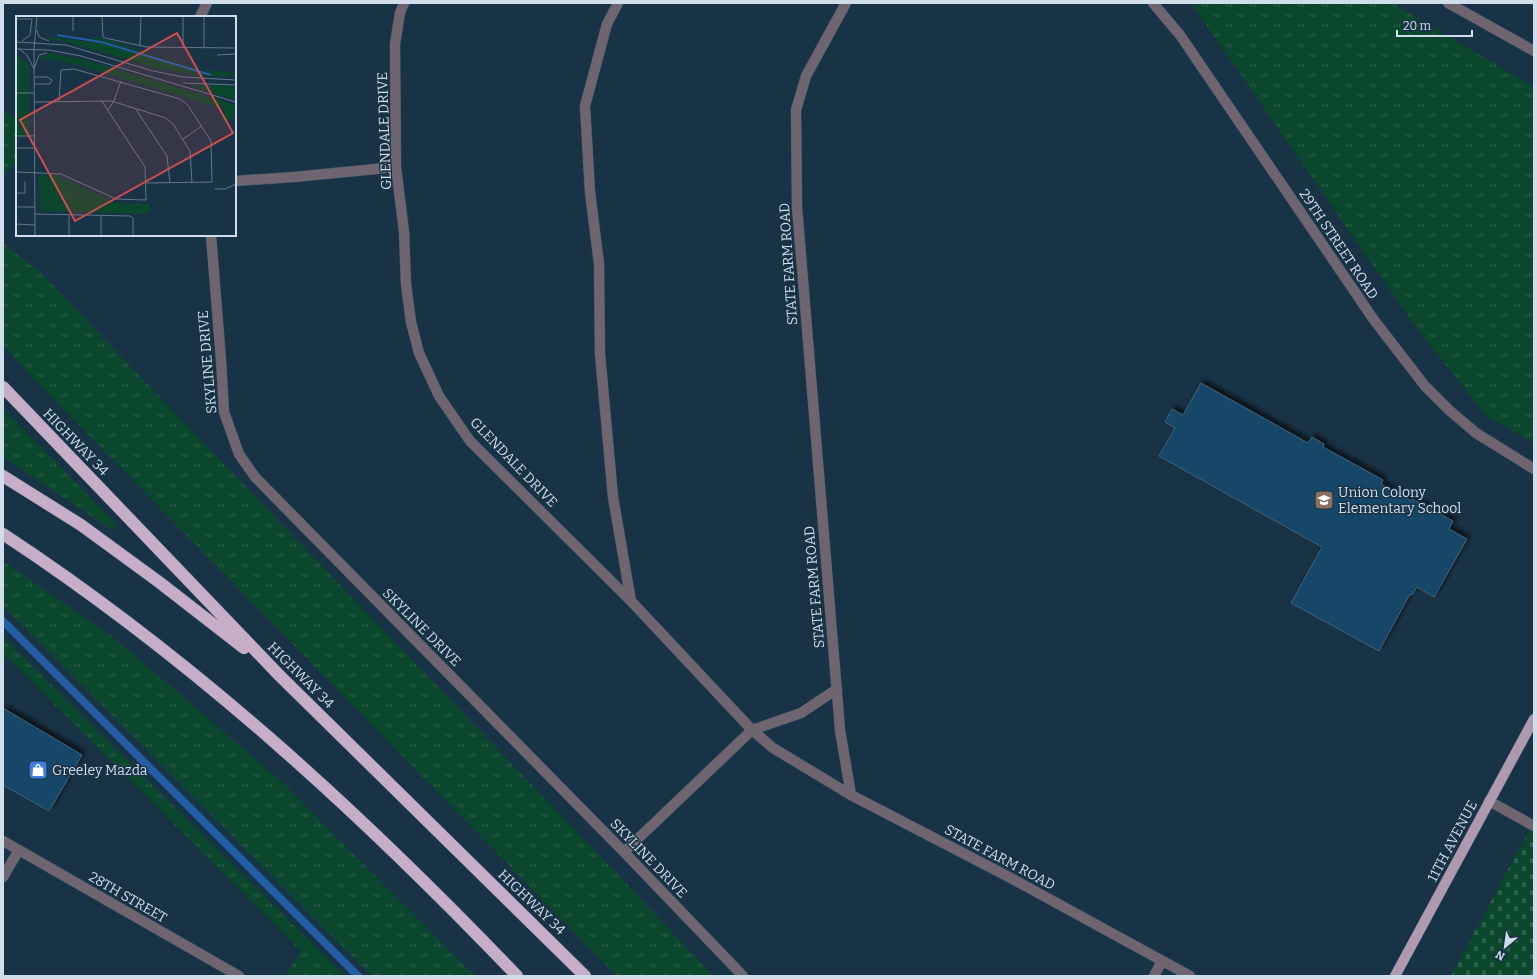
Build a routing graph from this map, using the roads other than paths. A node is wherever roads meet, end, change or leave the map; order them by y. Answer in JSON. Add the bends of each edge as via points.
{"nodes":[{"id":1,"x":207,"y":3,"type":"edge"},
{"id":2,"x":404,"y":3,"type":"edge"},
{"id":3,"x":618,"y":3,"type":"edge"},
{"id":4,"x":846,"y":3,"type":"edge"},
{"id":5,"x":1154,"y":3,"type":"edge"},
{"id":6,"x":1448,"y":3,"type":"edge"},
{"id":7,"x":200,"y":16,"type":"edge"},
{"id":8,"x":1534,"y":52,"type":"edge"},
{"id":9,"x":396,"y":167,"type":"junction"},
{"id":10,"x":236,"y":181,"type":"edge"},
{"id":11,"x":211,"y":236,"type":"edge"},
{"id":12,"x":3,"y":387,"type":"edge"},
{"id":13,"x":1534,"y":469,"type":"edge"},
{"id":14,"x":3,"y":476,"type":"edge"},
{"id":15,"x":3,"y":534,"type":"edge"},
{"id":16,"x":632,"y":601,"type":"junction"},
{"id":17,"x":280,"y":676,"type":"junction"},
{"id":18,"x":837,"y":689,"type":"junction"},
{"id":19,"x":1534,"y":719,"type":"edge"},
{"id":20,"x":752,"y":730,"type":"junction"},
{"id":21,"x":850,"y":795,"type":"junction"},
{"id":22,"x":1489,"y":801,"type":"junction"},
{"id":23,"x":1534,"y":826,"type":"edge"},
{"id":24,"x":3,"y":841,"type":"edge"},
{"id":25,"x":19,"y":850,"type":"junction"},
{"id":26,"x":624,"y":852,"type":"junction"},
{"id":27,"x":3,"y":877,"type":"edge"},
{"id":28,"x":1162,"y":962,"type":"junction"},
{"id":29,"x":239,"y":976,"type":"edge"},
{"id":30,"x":517,"y":976,"type":"edge"},
{"id":31,"x":585,"y":976,"type":"edge"},
{"id":32,"x":743,"y":976,"type":"edge"},
{"id":33,"x":1154,"y":976,"type":"edge"},
{"id":34,"x":1190,"y":976,"type":"edge"},
{"id":35,"x":1395,"y":976,"type":"edge"}],
"edges":[{"from":1,"to":7,"type":"street"},
{"from":2,"to":9,"type":"street","name":"GLENDALE DRIVE","via":[[395,44]]},
{"from":3,"to":16,"type":"street","via":[[607,24],[585,106],[590,192],[599,264],[600,354],[613,497]]},
{"from":4,"to":18,"type":"street","name":"STATE FARM ROAD","via":[[806,76],[796,110],[797,213]]},
{"from":5,"to":13,"type":"street","name":"29TH STREET ROAD","via":[[1180,35],[1374,320],[1425,386],[1476,433]]},
{"from":6,"to":8,"type":"street"},
{"from":9,"to":10,"type":"street"},
{"from":9,"to":16,"type":"street","name":"GLENDALE DRIVE","via":[[411,322],[419,353],[438,396],[470,441]]},
{"from":11,"to":26,"type":"street","name":"SKYLINE DRIVE","via":[[224,412],[239,454],[247,466]]},
{"from":12,"to":17,"type":"highway","name":"HIGHWAY 34"},
{"from":14,"to":17,"type":"highway","via":[[81,525],[165,586]]},
{"from":15,"to":30,"type":"highway","via":[[42,559],[136,628],[239,711],[341,801]]},
{"from":16,"to":20,"type":"street","name":"GLENDALE DRIVE"},
{"from":17,"to":31,"type":"highway","name":"HIGHWAY 34"},
{"from":18,"to":20,"type":"street","via":[[801,713]]},
{"from":18,"to":21,"type":"street","name":"STATE FARM ROAD","via":[[840,730]]},
{"from":19,"to":22,"type":"main road","name":"11TH AVENUE"},
{"from":20,"to":21,"type":"street","name":"GLENDALE DRIVE","via":[[773,748]]},
{"from":20,"to":26,"type":"street"},
{"from":21,"to":28,"type":"street","name":"STATE FARM ROAD","via":[[1009,877]]},
{"from":22,"to":23,"type":"street"},
{"from":22,"to":35,"type":"main road","name":"11TH AVENUE"},
{"from":24,"to":25,"type":"street","name":"28TH STREET"},
{"from":25,"to":27,"type":"street"},
{"from":25,"to":29,"type":"street","name":"28TH STREET"},
{"from":26,"to":32,"type":"street","name":"SKYLINE DRIVE"},
{"from":28,"to":33,"type":"street"},
{"from":28,"to":34,"type":"street","name":"STATE FARM ROAD"}]}
